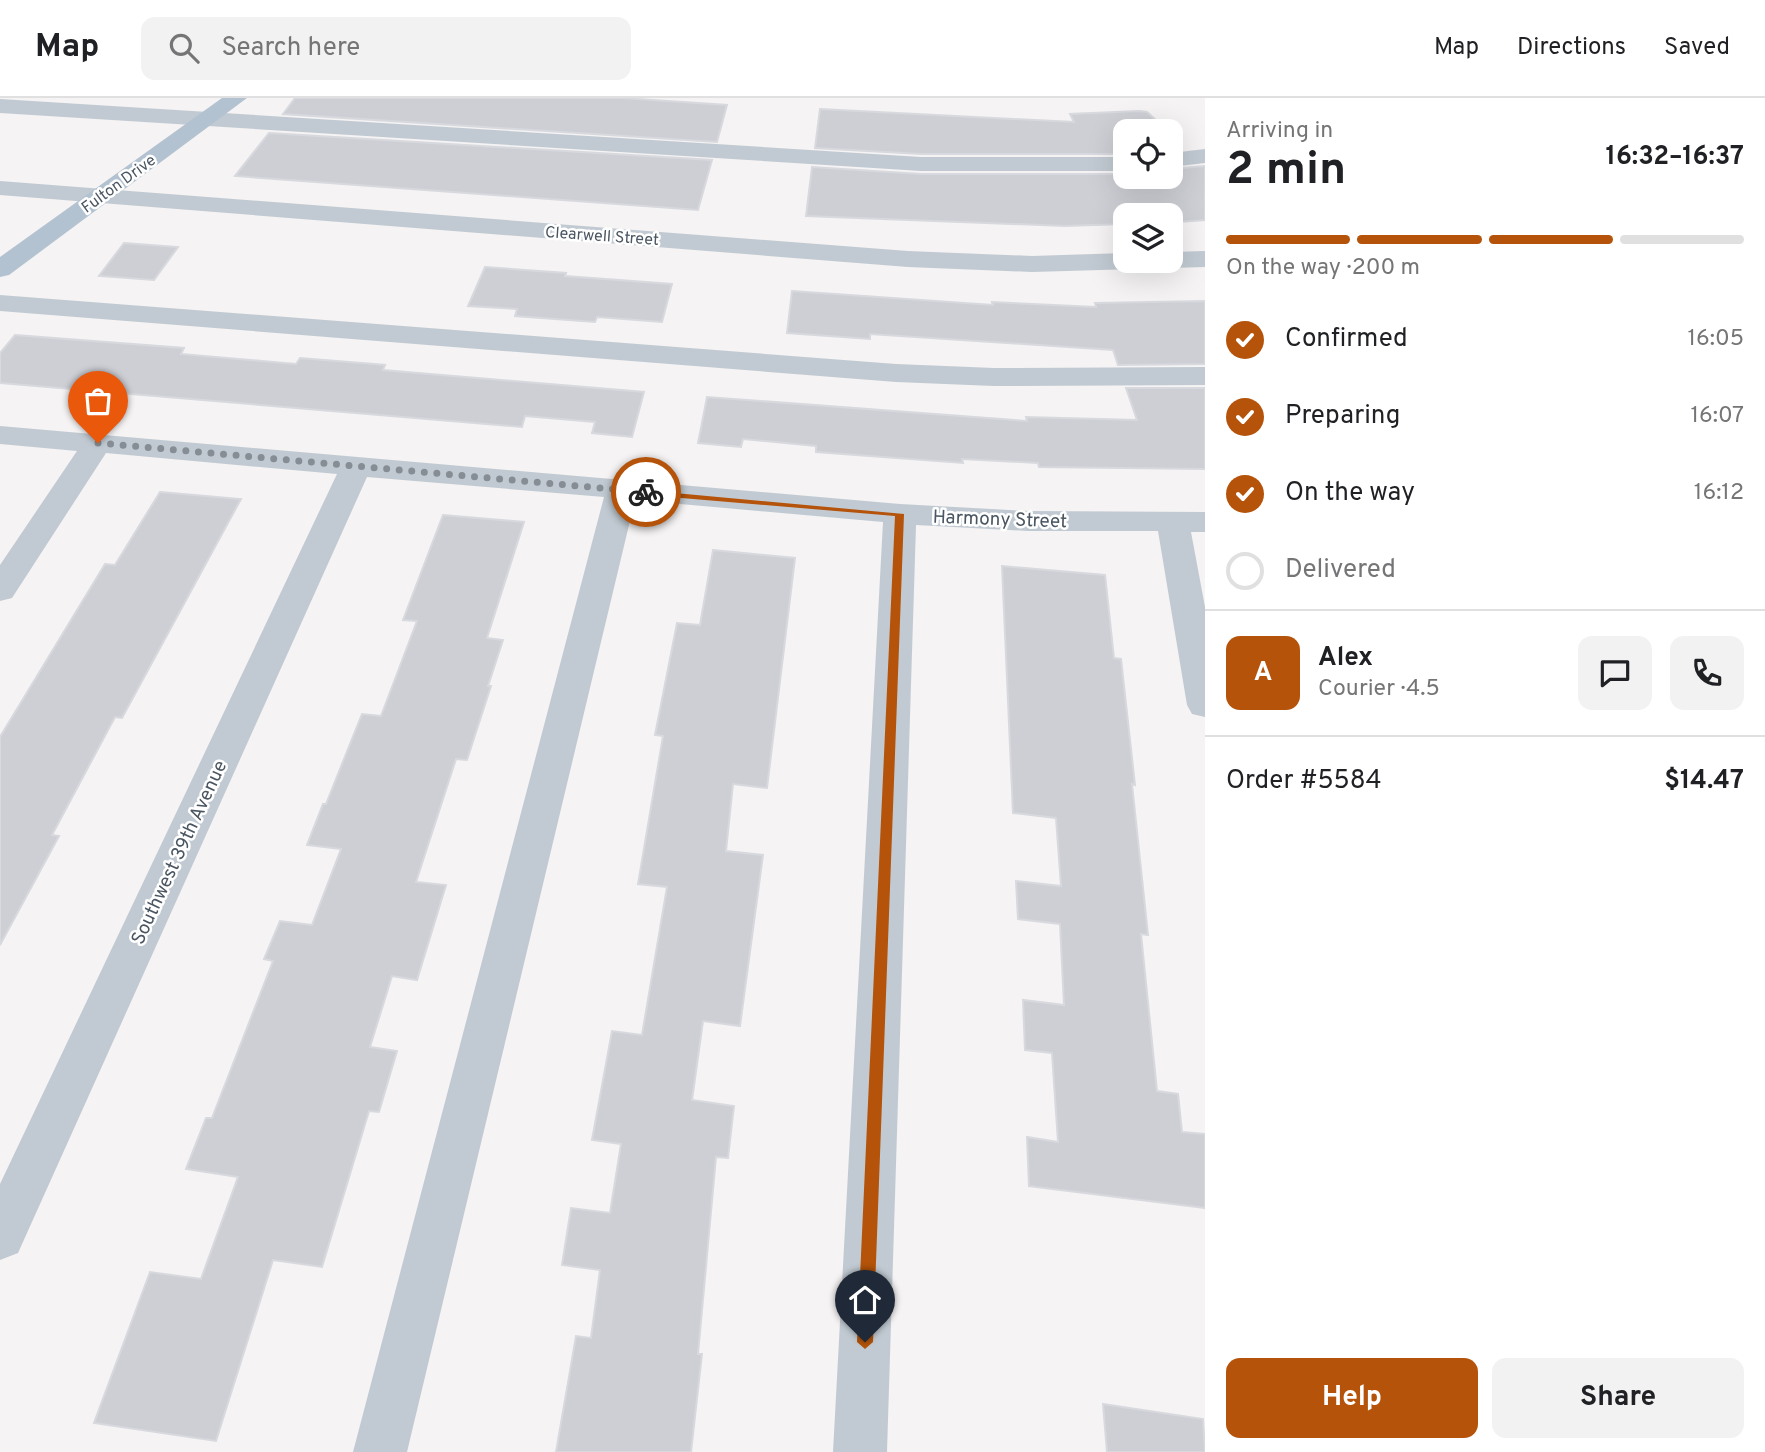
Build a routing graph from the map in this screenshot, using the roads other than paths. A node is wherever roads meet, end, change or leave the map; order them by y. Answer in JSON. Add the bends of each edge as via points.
{"nodes":[{"id":1,"x":236,"y":98,"type":"edge"},
{"id":2,"x":0,"y":106,"type":"edge"},
{"id":3,"x":205,"y":120,"type":"junction"},
{"id":4,"x":1205,"y":156,"type":"edge"},
{"id":5,"x":1183,"y":159,"type":"edge"},
{"id":6,"x":1113,"y":164,"type":"edge"},
{"id":7,"x":0,"y":188,"type":"edge"},
{"id":8,"x":101,"y":195,"type":"junction"},
{"id":9,"x":1205,"y":259,"type":"edge"},
{"id":10,"x":0,"y":269,"type":"edge"},
{"id":11,"x":0,"y":303,"type":"edge"},
{"id":12,"x":1205,"y":376,"type":"edge"},
{"id":13,"x":0,"y":435,"type":"edge"},
{"id":14,"x":98,"y":443,"type":"junction"},
{"id":15,"x":356,"y":467,"type":"junction"},
{"id":16,"x":622,"y":490,"type":"junction"},
{"id":17,"x":900,"y":514,"type":"junction"},
{"id":18,"x":1189,"y":522,"type":"edge"},
{"id":19,"x":0,"y":590,"type":"edge"},
{"id":20,"x":1205,"y":705,"type":"edge"},
{"id":21,"x":0,"y":1237,"type":"edge"},
{"id":22,"x":380,"y":1452,"type":"edge"},
{"id":23,"x":860,"y":1452,"type":"edge"}],
"edges":[{"from":1,"to":3,"type":"main road","name":"Fulton Drive"},
{"from":2,"to":3,"type":"street"},
{"from":3,"to":6,"type":"street","via":[[921,164]]},
{"from":3,"to":8,"type":"main road","name":"Fulton Drive"},
{"from":4,"to":5,"type":"street"},
{"from":7,"to":8,"type":"street","name":"Clearwell Street"},
{"from":8,"to":9,"type":"street","name":"Clearwell Street","via":[[908,259],[1032,264]]},
{"from":8,"to":10,"type":"main road","name":"Fulton Drive"},
{"from":11,"to":12,"type":"street","via":[[896,373]]},
{"from":13,"to":14,"type":"street","name":"Harmony Street"},
{"from":14,"to":15,"type":"street","name":"Harmony Street"},
{"from":14,"to":19,"type":"street"},
{"from":15,"to":16,"type":"street","name":"Harmony Street"},
{"from":15,"to":21,"type":"street","name":"Southwest 39th Avenue"},
{"from":16,"to":17,"type":"street","name":"Harmony Street"},
{"from":16,"to":22,"type":"street"},
{"from":17,"to":18,"type":"street","name":"Harmony Street"},
{"from":17,"to":23,"type":"street"},
{"from":18,"to":20,"type":"street"}]}
